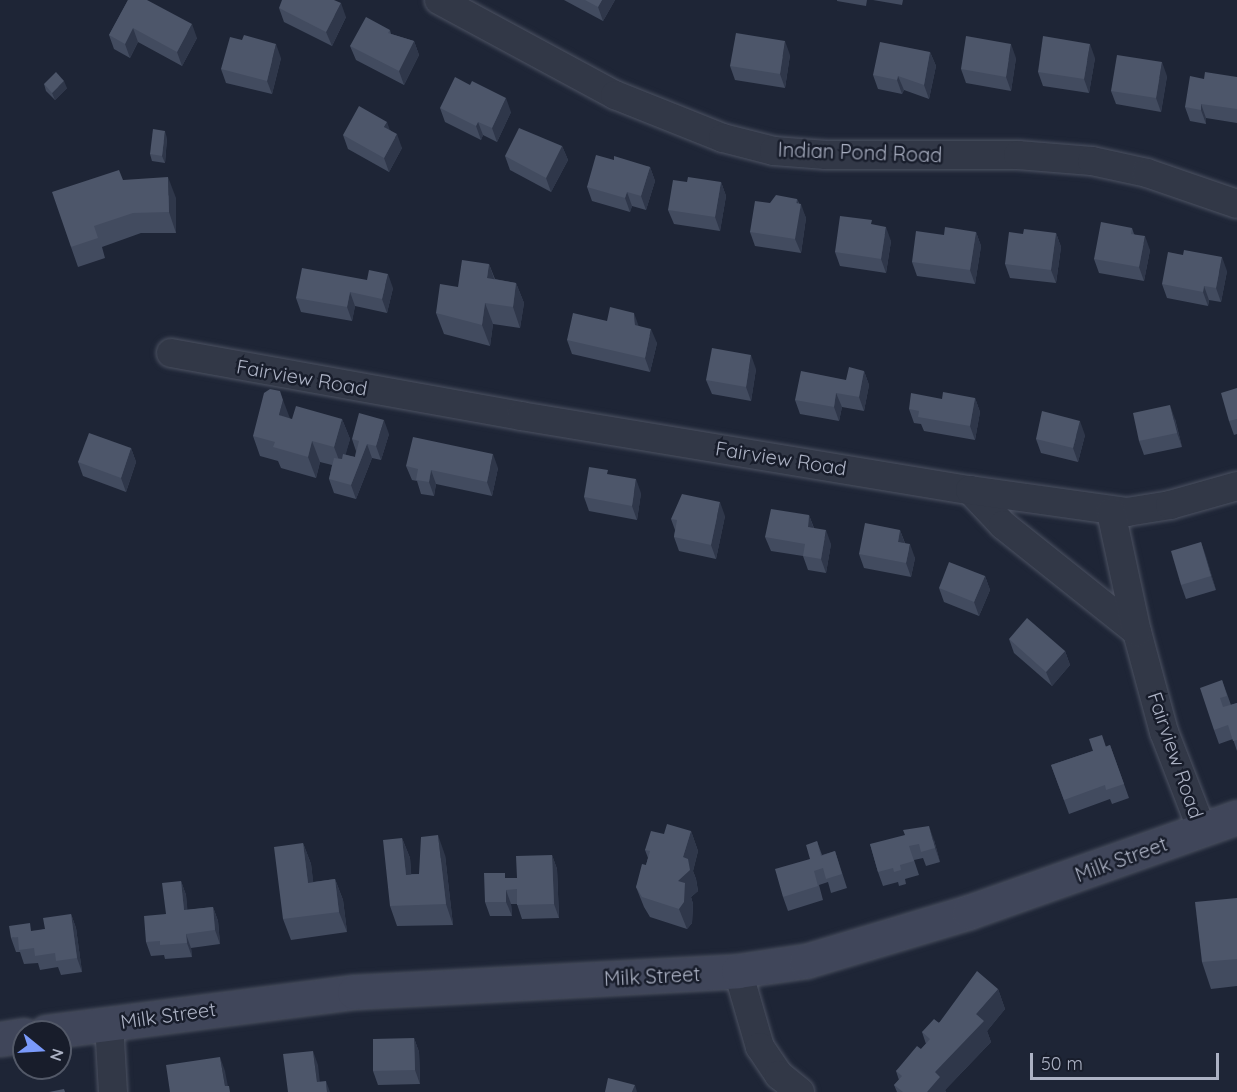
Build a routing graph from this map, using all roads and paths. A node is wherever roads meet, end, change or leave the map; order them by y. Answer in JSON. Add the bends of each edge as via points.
{"nodes":[{"id":1,"x":439,"y":0,"type":"edge"},
{"id":2,"x":1237,"y":204,"type":"edge"},
{"id":3,"x":171,"y":353,"type":"dead end"},
{"id":4,"x":1237,"y":486,"type":"edge"},
{"id":5,"x":970,"y":490,"type":"junction"},
{"id":6,"x":1111,"y":512,"type":"junction"},
{"id":7,"x":1137,"y":632,"type":"junction"},
{"id":8,"x":1237,"y":817,"type":"edge"},
{"id":9,"x":1202,"y":830,"type":"junction"},
{"id":10,"x":738,"y":971,"type":"junction"},
{"id":11,"x":110,"y":1023,"type":"junction"},
{"id":12,"x":72,"y":1028,"type":"edge"},
{"id":13,"x":113,"y":1092,"type":"edge"},
{"id":14,"x":800,"y":1092,"type":"edge"}],
"edges":[{"from":1,"to":2,"type":"street","name":"Indian Pond Road","via":[[615,95],[723,138],[774,151],[826,155],[1018,155],[1092,161],[1147,173]]},
{"from":3,"to":5,"type":"street","name":"Fairview Road"},
{"from":4,"to":6,"type":"street","name":"Fairview Road","via":[[1170,505]]},
{"from":5,"to":6,"type":"street","name":"Fairview Road"},
{"from":5,"to":7,"type":"street","via":[[1003,525]]},
{"from":6,"to":7,"type":"street","name":"Fairview Road"},
{"from":7,"to":9,"type":"street","name":"Fairview Road","via":[[1164,732]]},
{"from":8,"to":9,"type":"main road","name":"Milk Street"},
{"from":9,"to":10,"type":"main road","name":"Milk Street","via":[[893,937],[806,961]]},
{"from":10,"to":11,"type":"main road","name":"Milk Street","via":[[410,986]]},
{"from":10,"to":14,"type":"street","via":[[760,1047],[779,1075]]},
{"from":11,"to":12,"type":"main road","name":"Milk Street"},
{"from":11,"to":13,"type":"street"}]}
